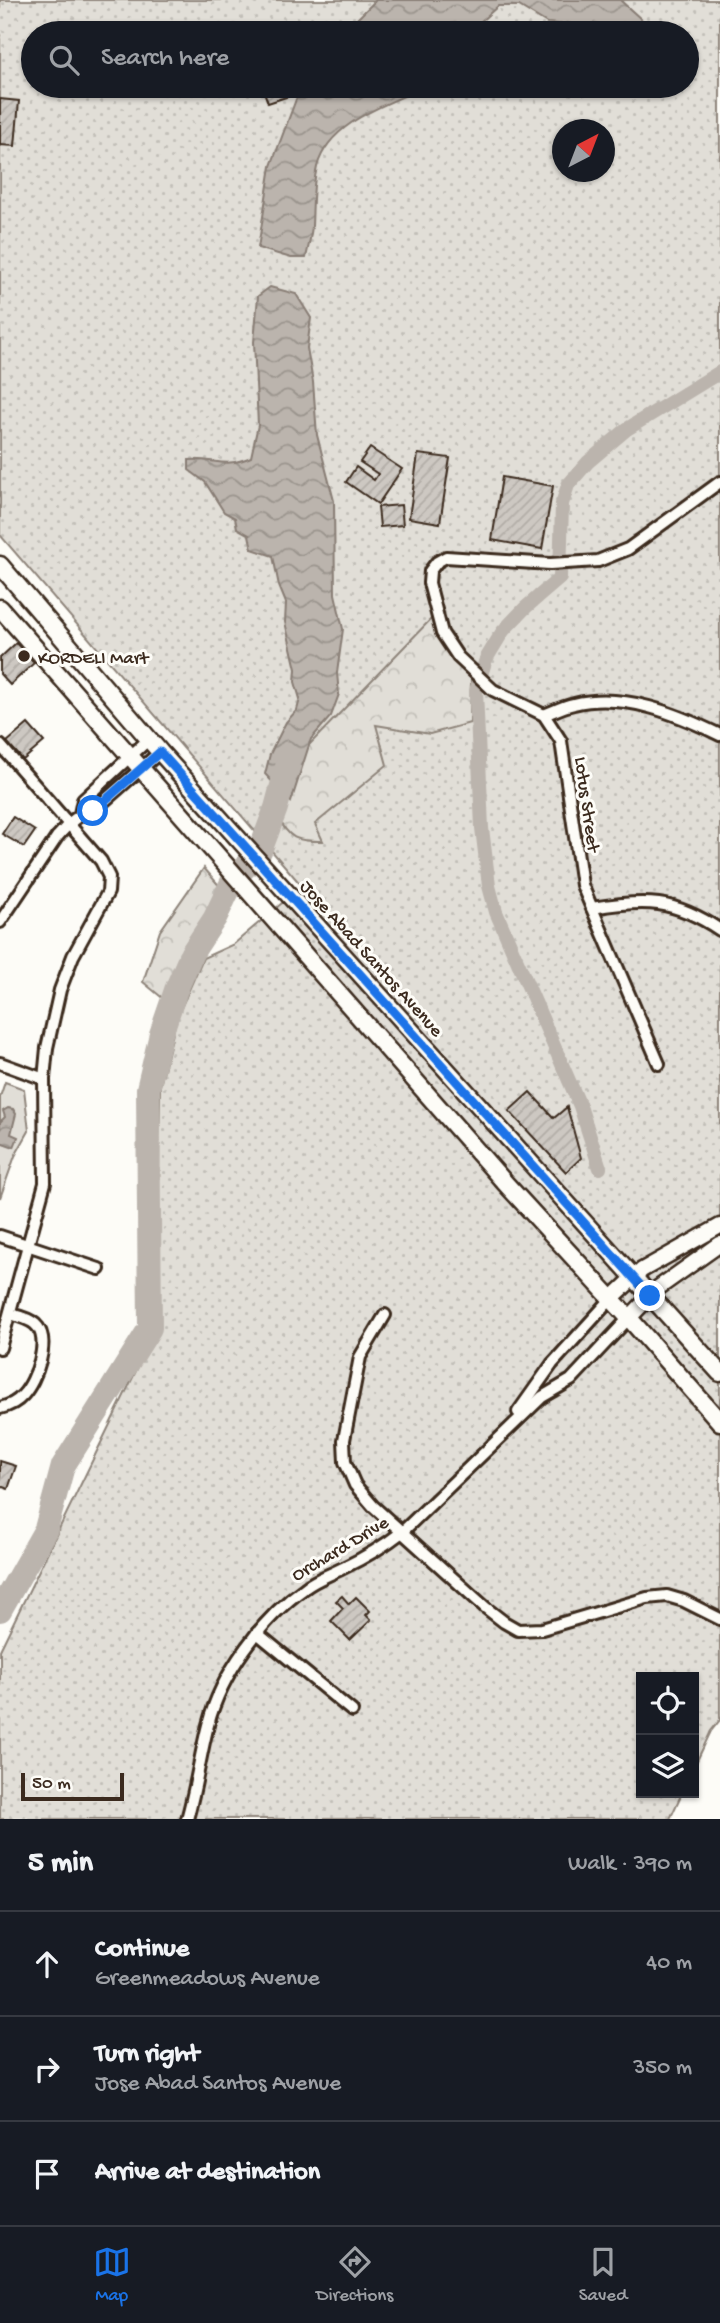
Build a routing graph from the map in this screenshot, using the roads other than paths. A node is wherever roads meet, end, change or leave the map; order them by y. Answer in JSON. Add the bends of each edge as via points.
{"nodes":[{"id":1,"x":720,"y":482,"type":"edge"},
{"id":2,"x":0,"y":565,"type":"edge"},
{"id":3,"x":0,"y":608,"type":"edge"},
{"id":4,"x":544,"y":715,"type":"junction"},
{"id":5,"x":720,"y":735,"type":"edge"},
{"id":6,"x":154,"y":745,"type":"junction"},
{"id":7,"x":2,"y":751,"type":"edge"},
{"id":8,"x":136,"y":763,"type":"junction"},
{"id":9,"x":68,"y":825,"type":"junction"},
{"id":10,"x":592,"y":908,"type":"junction"},
{"id":11,"x":0,"y":922,"type":"edge"},
{"id":12,"x":720,"y":930,"type":"edge"},
{"id":13,"x":0,"y":1063,"type":"edge"},
{"id":14,"x":659,"y":1064,"type":"dead end"},
{"id":15,"x":44,"y":1079,"type":"junction"},
{"id":16,"x":720,"y":1226,"type":"edge"},
{"id":17,"x":0,"y":1236,"type":"edge"},
{"id":18,"x":720,"y":1244,"type":"edge"},
{"id":19,"x":27,"y":1245,"type":"junction"},
{"id":20,"x":99,"y":1269,"type":"dead end"},
{"id":21,"x":633,"y":1277,"type":"junction"},
{"id":22,"x":650,"y":1296,"type":"junction"},
{"id":23,"x":611,"y":1299,"type":"junction"},
{"id":24,"x":10,"y":1314,"type":"junction"},
{"id":25,"x":385,"y":1315,"type":"dead end"},
{"id":26,"x":629,"y":1318,"type":"junction"},
{"id":27,"x":0,"y":1348,"type":"edge"},
{"id":28,"x":720,"y":1373,"type":"edge"},
{"id":29,"x":0,"y":1408,"type":"edge"},
{"id":30,"x":720,"y":1422,"type":"edge"},
{"id":31,"x":495,"y":1442,"type":"junction"},
{"id":32,"x":402,"y":1532,"type":"junction"},
{"id":33,"x":720,"y":1619,"type":"edge"},
{"id":34,"x":257,"y":1633,"type":"junction"},
{"id":35,"x":352,"y":1711,"type":"dead end"},
{"id":36,"x":187,"y":1819,"type":"edge"}],
"edges":[{"from":1,"to":4,"type":"street","via":[[628,549],[598,561],[550,564],[446,557],[430,571],[442,633],[458,657],[493,690]]},
{"from":2,"to":6,"type":"main road","name":"Jose Abad Santos Avenue"},
{"from":3,"to":8,"type":"main road"},
{"from":4,"to":5,"type":"street","via":[[575,703],[614,701],[657,709]]},
{"from":4,"to":10,"type":"street","name":"Lotus Street","via":[[562,741],[582,885]]},
{"from":6,"to":8,"type":"street"},
{"from":6,"to":8,"type":"street"},
{"from":6,"to":21,"type":"main road","name":"Jose Abad Santos Avenue"},
{"from":7,"to":9,"type":"street"},
{"from":8,"to":9,"type":"street","via":[[83,800],[80,814]]},
{"from":8,"to":23,"type":"main road"},
{"from":9,"to":11,"type":"street"},
{"from":9,"to":15,"type":"street","via":[[101,862],[109,877],[108,892],[60,990]]},
{"from":10,"to":12,"type":"street","via":[[653,902],[673,906]]},
{"from":10,"to":14,"type":"street","name":"Lotus Street"},
{"from":13,"to":15,"type":"street"},
{"from":15,"to":19,"type":"street","via":[[44,1183]]},
{"from":16,"to":21,"type":"street","name":"Orchard Drive"},
{"from":17,"to":19,"type":"street"},
{"from":18,"to":22,"type":"street","name":"Orchard Drive"},
{"from":19,"to":20,"type":"street"},
{"from":19,"to":24,"type":"street"},
{"from":21,"to":22,"type":"main road","name":"Jose Abad Santos Avenue"},
{"from":21,"to":23,"type":"street","name":"Orchard Drive"},
{"from":22,"to":26,"type":"street","name":"Orchard Drive"},
{"from":22,"to":28,"type":"main road","name":"Jose Abad Santos Avenue"},
{"from":23,"to":26,"type":"main road"},
{"from":23,"to":31,"type":"street","name":"Orchard Drive","via":[[552,1364]]},
{"from":24,"to":27,"type":"street"},
{"from":24,"to":29,"type":"street","via":[[40,1330],[42,1353],[23,1395]]},
{"from":25,"to":32,"type":"street","via":[[360,1356],[344,1440],[345,1462],[355,1485]]},
{"from":26,"to":30,"type":"main road"},
{"from":26,"to":31,"type":"street","name":"Orchard Drive","via":[[571,1380],[542,1397]]},
{"from":31,"to":32,"type":"street","name":"Orchard Drive"},
{"from":32,"to":33,"type":"street","via":[[486,1608],[518,1630],[541,1629],[667,1596]]},
{"from":32,"to":34,"type":"street","name":"Orchard Drive","via":[[307,1586]]},
{"from":34,"to":35,"type":"street"},
{"from":34,"to":36,"type":"street","name":"Orchard Drive","via":[[222,1689],[208,1722]]}]}
